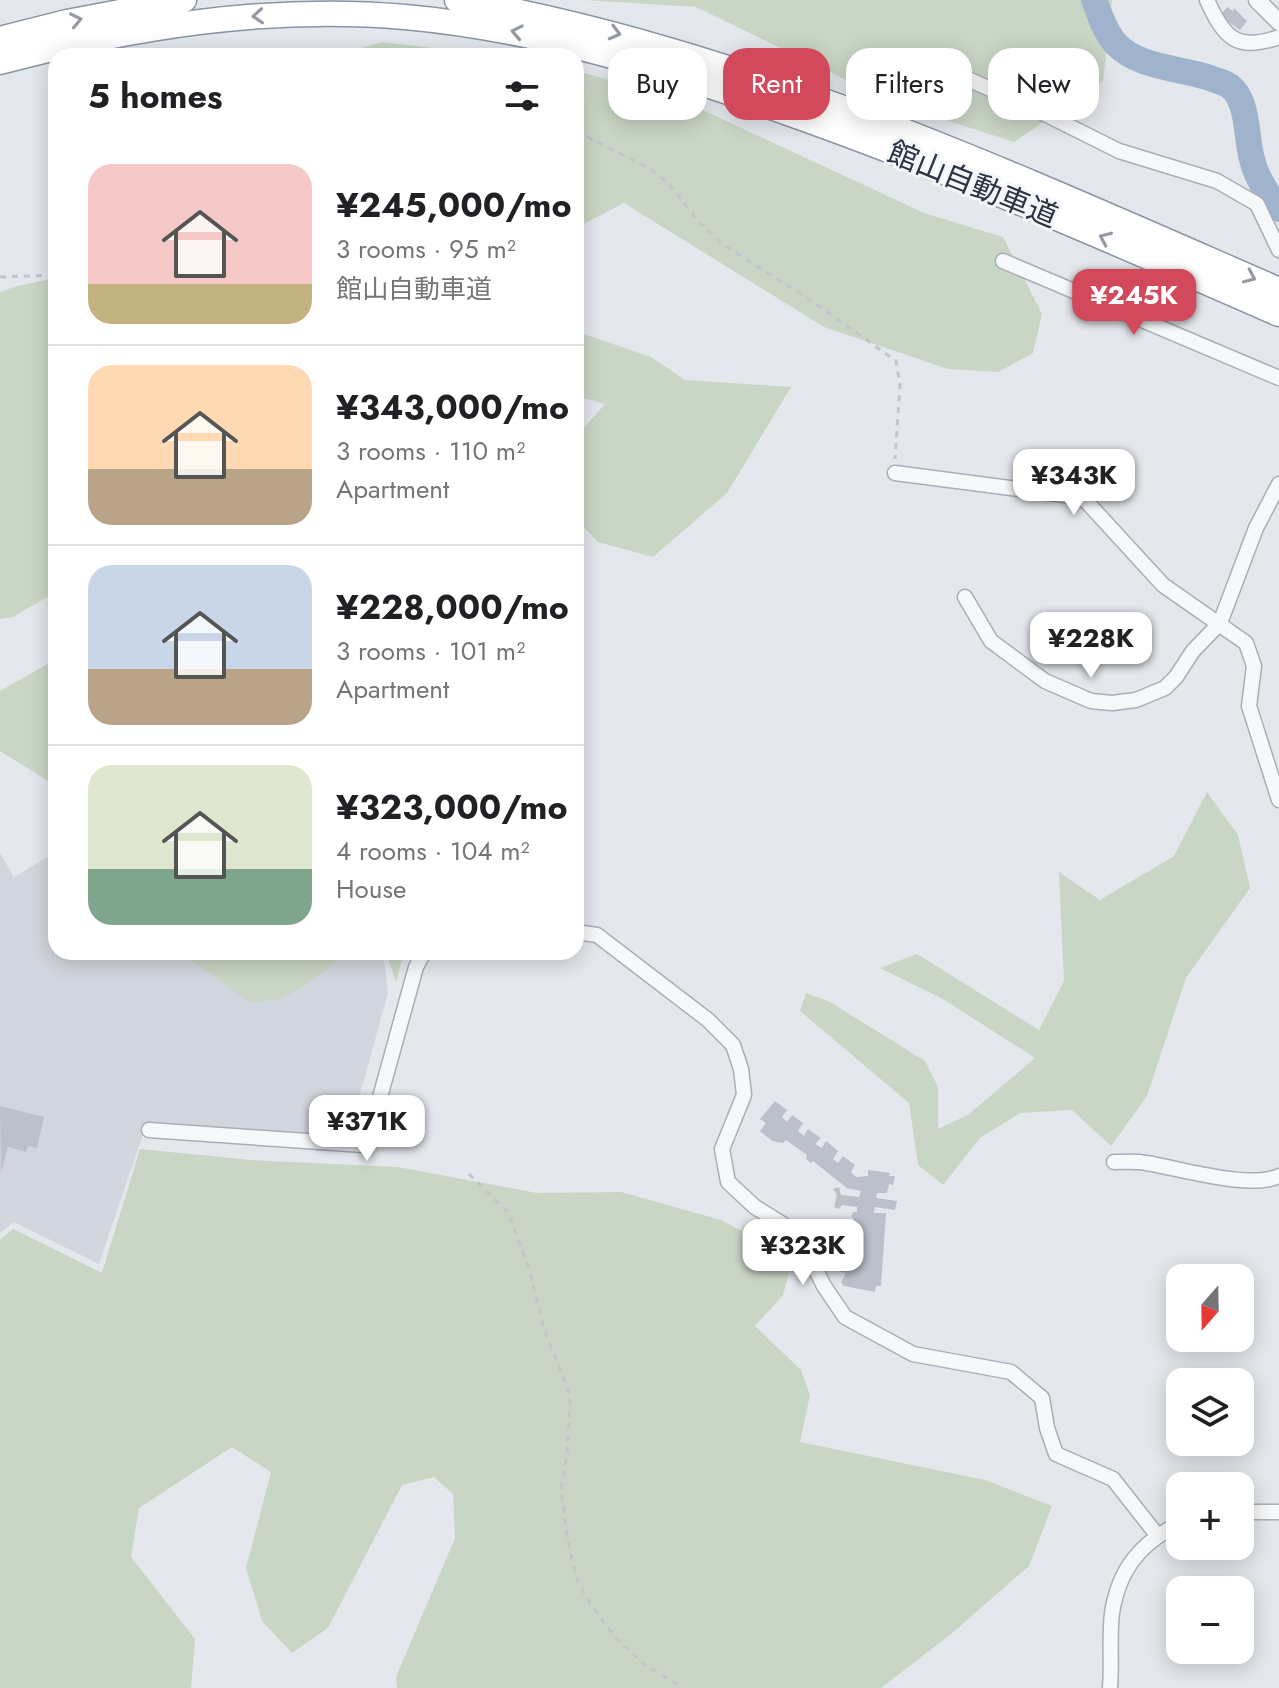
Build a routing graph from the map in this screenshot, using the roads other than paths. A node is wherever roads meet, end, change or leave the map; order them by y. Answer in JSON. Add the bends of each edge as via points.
{"nodes":[{"id":1,"x":184,"y":0,"type":"edge"},
{"id":2,"x":457,"y":0,"type":"edge"},
{"id":3,"x":1207,"y":0,"type":"edge"},
{"id":4,"x":1257,"y":0,"type":"edge"},
{"id":5,"x":1279,"y":22,"type":"edge"},
{"id":6,"x":1279,"y":37,"type":"edge"},
{"id":7,"x":0,"y":39,"type":"edge"},
{"id":8,"x":53,"y":48,"type":"edge"},
{"id":9,"x":584,"y":48,"type":"edge"},
{"id":10,"x":584,"y":48,"type":"edge"},
{"id":11,"x":48,"y":49,"type":"edge"},
{"id":12,"x":0,"y":62,"type":"edge"},
{"id":13,"x":972,"y":81,"type":"edge"},
{"id":14,"x":1279,"y":250,"type":"edge"},
{"id":15,"x":1003,"y":261,"type":"dead end"},
{"id":16,"x":1279,"y":290,"type":"edge"},
{"id":17,"x":1279,"y":314,"type":"edge"},
{"id":18,"x":1279,"y":378,"type":"edge"},
{"id":19,"x":895,"y":473,"type":"road end"},
{"id":20,"x":1279,"y":484,"type":"edge"},
{"id":21,"x":965,"y":597,"type":"dead end"},
{"id":22,"x":1220,"y":623,"type":"junction"},
{"id":23,"x":1279,"y":800,"type":"edge"},
{"id":24,"x":584,"y":933,"type":"edge"},
{"id":25,"x":420,"y":960,"type":"edge"},
{"id":26,"x":149,"y":1130,"type":"dead end"},
{"id":27,"x":1114,"y":1162,"type":"dead end"},
{"id":28,"x":1279,"y":1176,"type":"edge"},
{"id":29,"x":1254,"y":1512,"type":"edge"},
{"id":30,"x":1279,"y":1512,"type":"edge"},
{"id":31,"x":1166,"y":1530,"type":"edge"},
{"id":32,"x":1157,"y":1535,"type":"junction"},
{"id":33,"x":1110,"y":1688,"type":"edge"}],
"edges":[{"from":7,"to":1,"type":"highway","one_way":true},
{"from":2,"to":16,"type":"highway","name":"館山自動車道","one_way":true,"via":[[581,24],[707,61],[1063,196]]},
{"from":3,"to":6,"type":"street","via":[[1234,41],[1261,44]]},
{"from":4,"to":5,"type":"street"},
{"from":10,"to":8,"type":"highway","name":"館山自動車道","one_way":true,"via":[[516,32],[403,17],[289,14],[162,25]]},
{"from":17,"to":9,"type":"highway","name":"館山自動車道","one_way":true,"via":[[855,136]]},
{"from":11,"to":12,"type":"highway","name":"館山自動車道","one_way":true},
{"from":13,"to":14,"type":"street","via":[[1119,151],[1217,181],[1257,204]]},
{"from":15,"to":18,"type":"street"},
{"from":19,"to":22,"type":"street","via":[[1086,501],[1163,585]]},
{"from":20,"to":22,"type":"street"},
{"from":21,"to":22,"type":"street","via":[[991,641],[1045,681],[1091,701],[1136,700],[1165,688]]},
{"from":22,"to":23,"type":"street","via":[[1246,643],[1254,666],[1249,706]]},
{"from":24,"to":32,"type":"street","via":[[597,935],[733,1045],[744,1095],[722,1149],[728,1182],[784,1225],[845,1317],[913,1354],[1011,1372],[1042,1398],[1056,1454],[1113,1479]]},
{"from":25,"to":26,"type":"street","via":[[363,1145]]},
{"from":27,"to":28,"type":"street","via":[[1144,1162],[1205,1176]]},
{"from":29,"to":30,"type":"street"},
{"from":31,"to":32,"type":"street"},
{"from":32,"to":33,"type":"street","via":[[1137,1552],[1112,1613]]}]}
